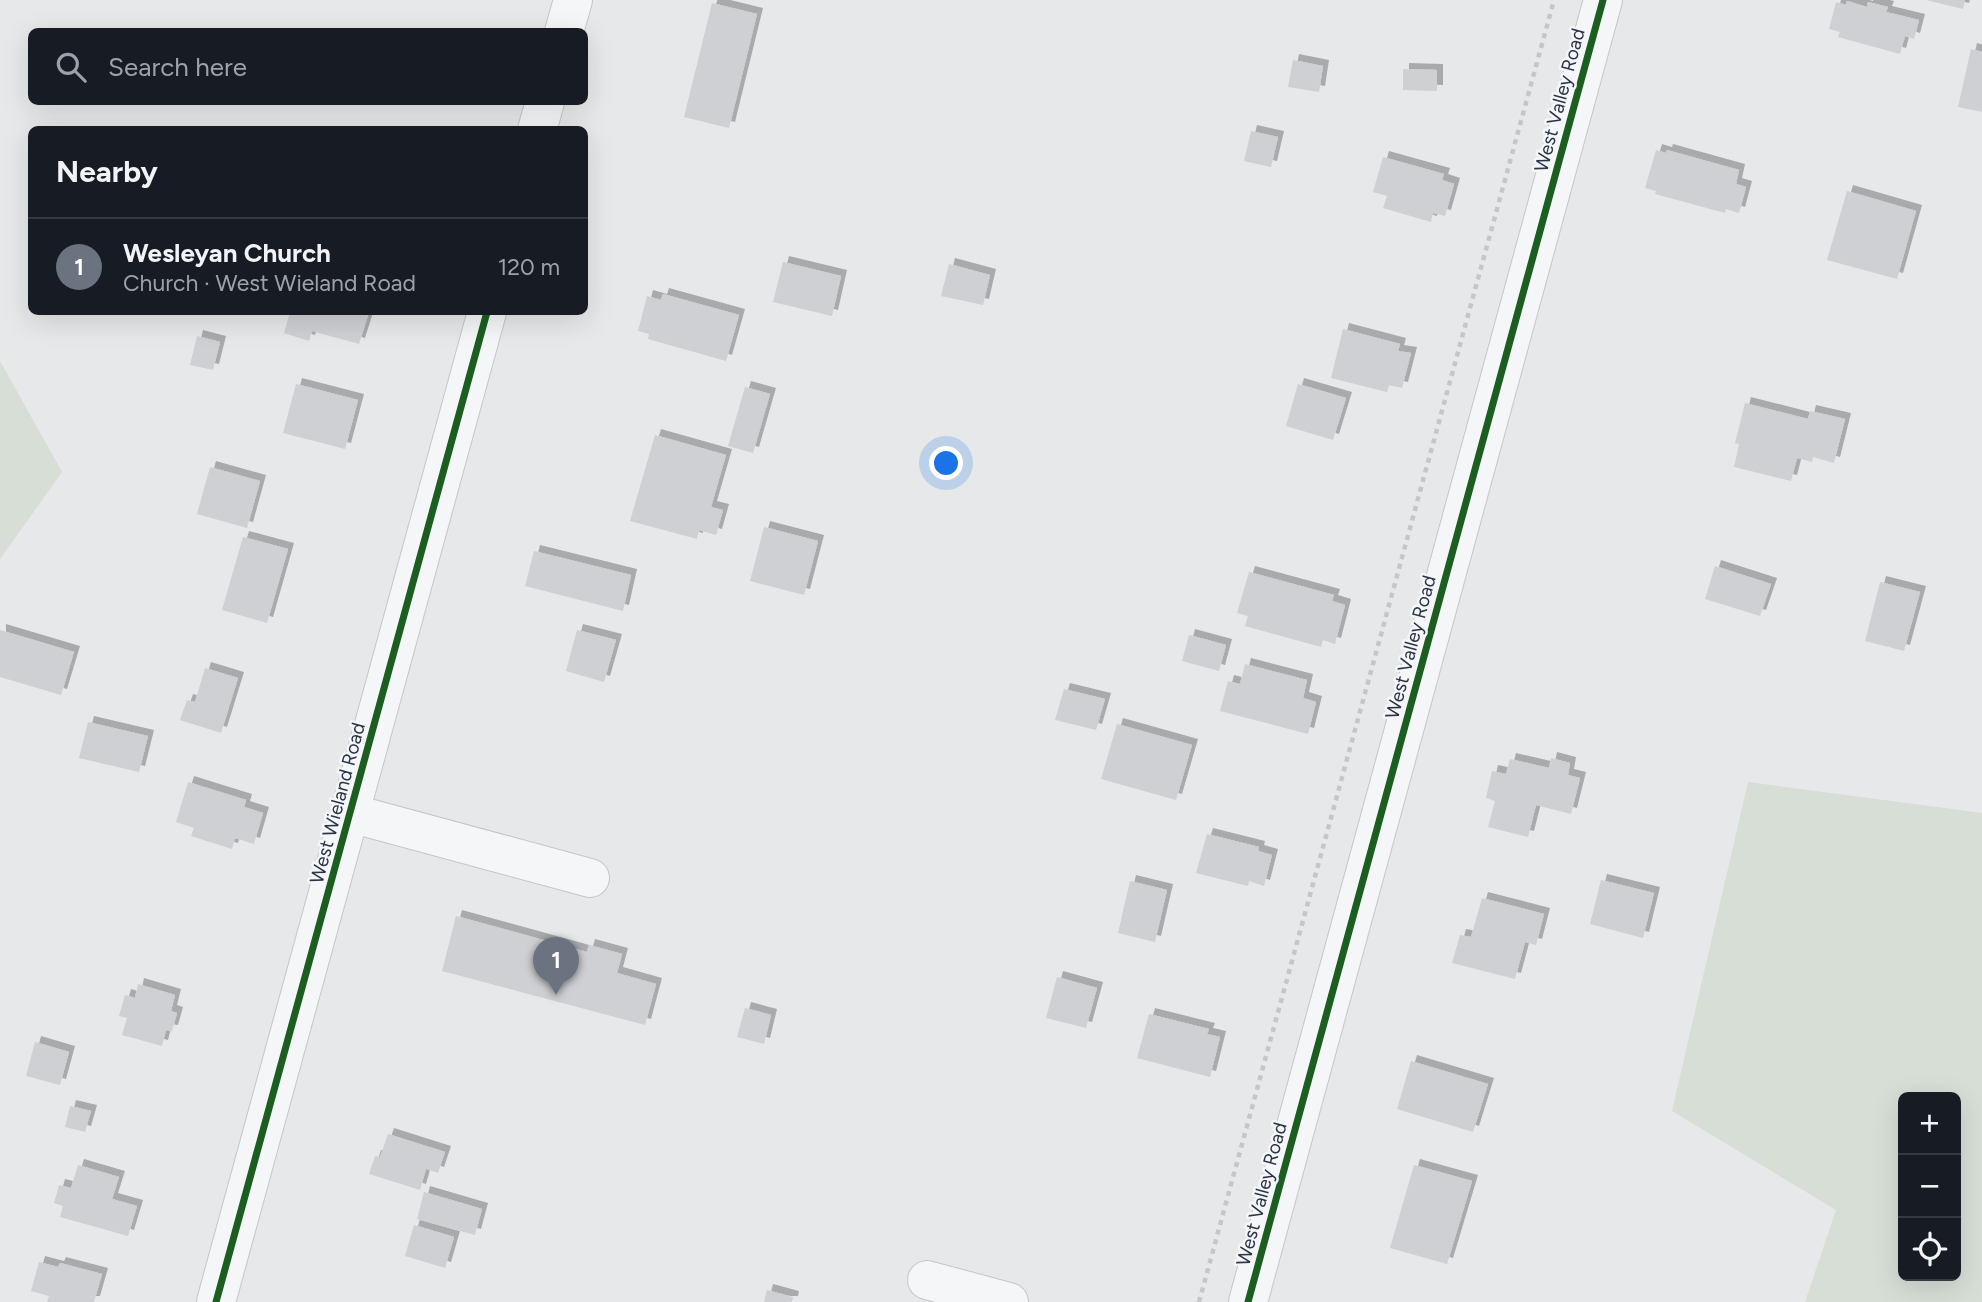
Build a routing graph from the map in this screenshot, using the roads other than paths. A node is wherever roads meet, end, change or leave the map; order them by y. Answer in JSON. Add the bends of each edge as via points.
{"nodes":[{"id":1,"x":573,"y":0,"type":"edge"},
{"id":2,"x":1603,"y":0,"type":"edge"},
{"id":3,"x":565,"y":28,"type":"edge"},
{"id":4,"x":544,"y":105,"type":"edge"},
{"id":5,"x":538,"y":126,"type":"edge"},
{"id":6,"x":486,"y":315,"type":"edge"},
{"id":7,"x":350,"y":813,"type":"junction"},
{"id":8,"x":590,"y":878,"type":"dead end"},
{"id":9,"x":927,"y":1280,"type":"dead end"},
{"id":10,"x":216,"y":1302,"type":"edge"},
{"id":11,"x":1009,"y":1302,"type":"edge"},
{"id":12,"x":1248,"y":1302,"type":"edge"}],
"edges":[{"from":1,"to":3,"type":"street"},
{"from":2,"to":12,"type":"street","name":"West Valley Road"},
{"from":4,"to":5,"type":"street"},
{"from":6,"to":7,"type":"street","name":"West Wieland Road"},
{"from":7,"to":8,"type":"street"},
{"from":7,"to":10,"type":"street","name":"West Wieland Road"},
{"from":9,"to":11,"type":"street"}]}
